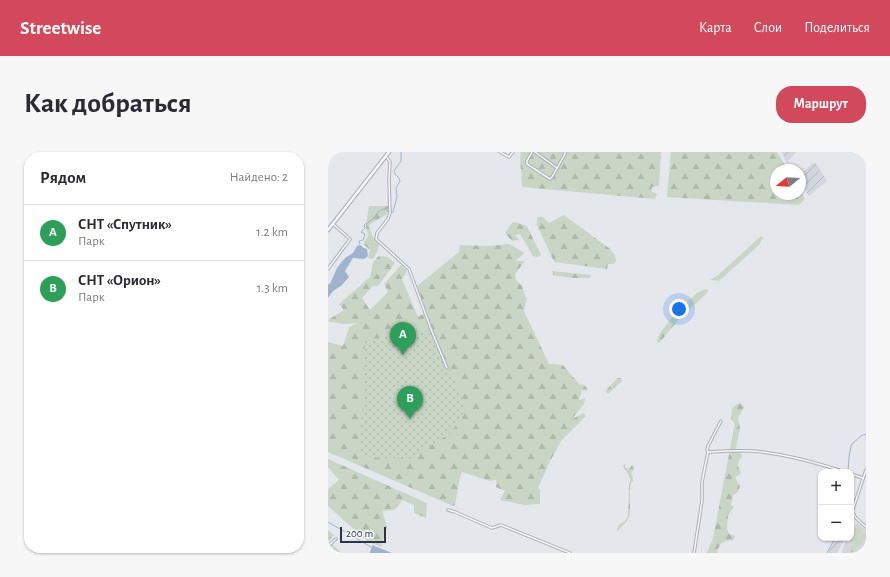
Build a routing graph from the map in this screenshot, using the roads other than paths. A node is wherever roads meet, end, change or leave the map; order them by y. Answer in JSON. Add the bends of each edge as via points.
{"nodes":[{"id":1,"x":389,"y":152,"type":"edge"},
{"id":2,"x":500,"y":152,"type":"edge"},
{"id":3,"x":513,"y":152,"type":"edge"},
{"id":4,"x":533,"y":152,"type":"edge"},
{"id":5,"x":562,"y":152,"type":"edge"},
{"id":6,"x":565,"y":153,"type":"edge"},
{"id":7,"x":386,"y":156,"type":"junction"},
{"id":8,"x":557,"y":168,"type":"junction"},
{"id":9,"x":333,"y":224,"type":"junction"},
{"id":10,"x":328,"y":230,"type":"edge"},
{"id":11,"x":328,"y":269,"type":"edge"},
{"id":12,"x":447,"y":368,"type":"dead end"},
{"id":13,"x":721,"y":421,"type":"dead end"},
{"id":14,"x":708,"y":452,"type":"junction"},
{"id":15,"x":835,"y":469,"type":"edge"},
{"id":16,"x":866,"y":470,"type":"edge"},
{"id":17,"x":854,"y":475,"type":"edge"},
{"id":18,"x":863,"y":478,"type":"junction"},
{"id":19,"x":448,"y":510,"type":"dead end"},
{"id":20,"x":866,"y":526,"type":"edge"},
{"id":21,"x":336,"y":539,"type":"dead end"},
{"id":22,"x":328,"y":546,"type":"edge"},
{"id":23,"x":570,"y":553,"type":"edge"},
{"id":24,"x":694,"y":553,"type":"edge"}],
"edges":[{"from":1,"to":7,"type":"street"},
{"from":2,"to":3,"type":"street","via":[[509,156]]},
{"from":4,"to":8,"type":"street"},
{"from":4,"to":8,"type":"street","via":[[527,164],[550,178]]},
{"from":5,"to":6,"type":"street"},
{"from":6,"to":8,"type":"street"},
{"from":7,"to":9,"type":"street"},
{"from":7,"to":12,"type":"street","via":[[390,162],[390,213],[376,233],[376,239],[409,269]]},
{"from":9,"to":10,"type":"street"},
{"from":9,"to":11,"type":"street","via":[[350,239]]},
{"from":13,"to":14,"type":"street","via":[[708,446]]},
{"from":14,"to":15,"type":"street","via":[[751,450],[781,454]]},
{"from":14,"to":24,"type":"street"},
{"from":16,"to":18,"type":"street"},
{"from":17,"to":18,"type":"street"},
{"from":18,"to":20,"type":"street","via":[[852,512]]},
{"from":19,"to":23,"type":"street","via":[[492,528],[501,525]]},
{"from":21,"to":22,"type":"street"}]}
